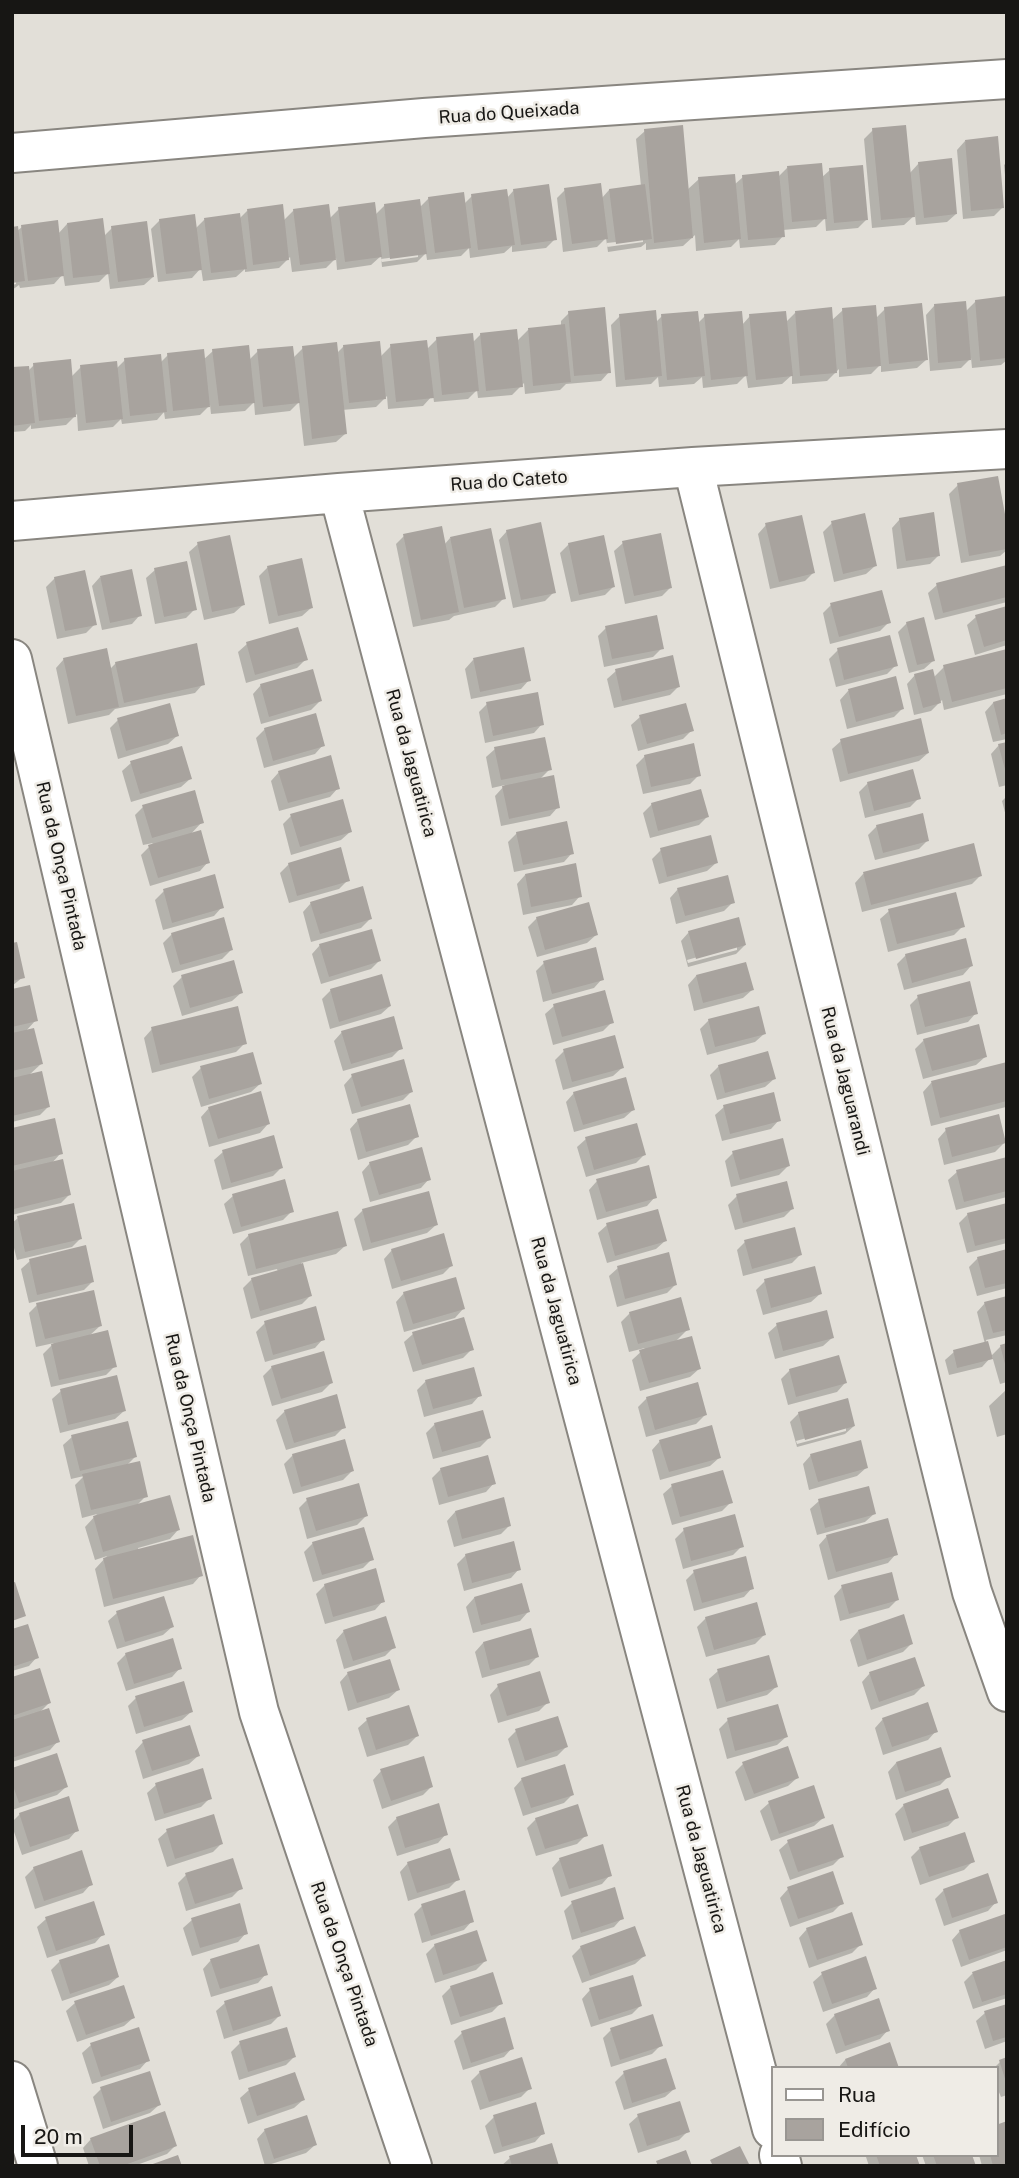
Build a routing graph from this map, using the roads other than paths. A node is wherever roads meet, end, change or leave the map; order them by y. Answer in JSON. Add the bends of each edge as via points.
{"nodes":[{"id":1,"x":1007,"y":79,"type":"edge"},
{"id":2,"x":12,"y":153,"type":"edge"},
{"id":3,"x":1007,"y":449,"type":"edge"},
{"id":4,"x":693,"y":467,"type":"junction"},
{"id":5,"x":339,"y":493,"type":"junction"},
{"id":6,"x":12,"y":521,"type":"edge"},
{"id":7,"x":12,"y":659,"type":"edge"},
{"id":8,"x":1007,"y":1692,"type":"edge"},
{"id":9,"x":12,"y":2081,"type":"edge"},
{"id":10,"x":771,"y":2125,"type":"edge"},
{"id":11,"x":38,"y":2166,"type":"edge"},
{"id":12,"x":412,"y":2166,"type":"edge"}],
"edges":[{"from":1,"to":2,"type":"street","name":"Rua do Queixada","via":[[424,118]]},
{"from":3,"to":4,"type":"street","name":"Rua do Cateto"},
{"from":4,"to":5,"type":"street","name":"Rua do Cateto"},
{"from":4,"to":8,"type":"street","name":"Rua da Jaguarandi","via":[[972,1592]]},
{"from":5,"to":6,"type":"street","name":"Rua do Cateto"},
{"from":5,"to":10,"type":"street","name":"Rua da Jaguatirica"},
{"from":7,"to":12,"type":"street","name":"Rua da Onça Pintada","via":[[259,1712]]},
{"from":9,"to":11,"type":"street"}]}
